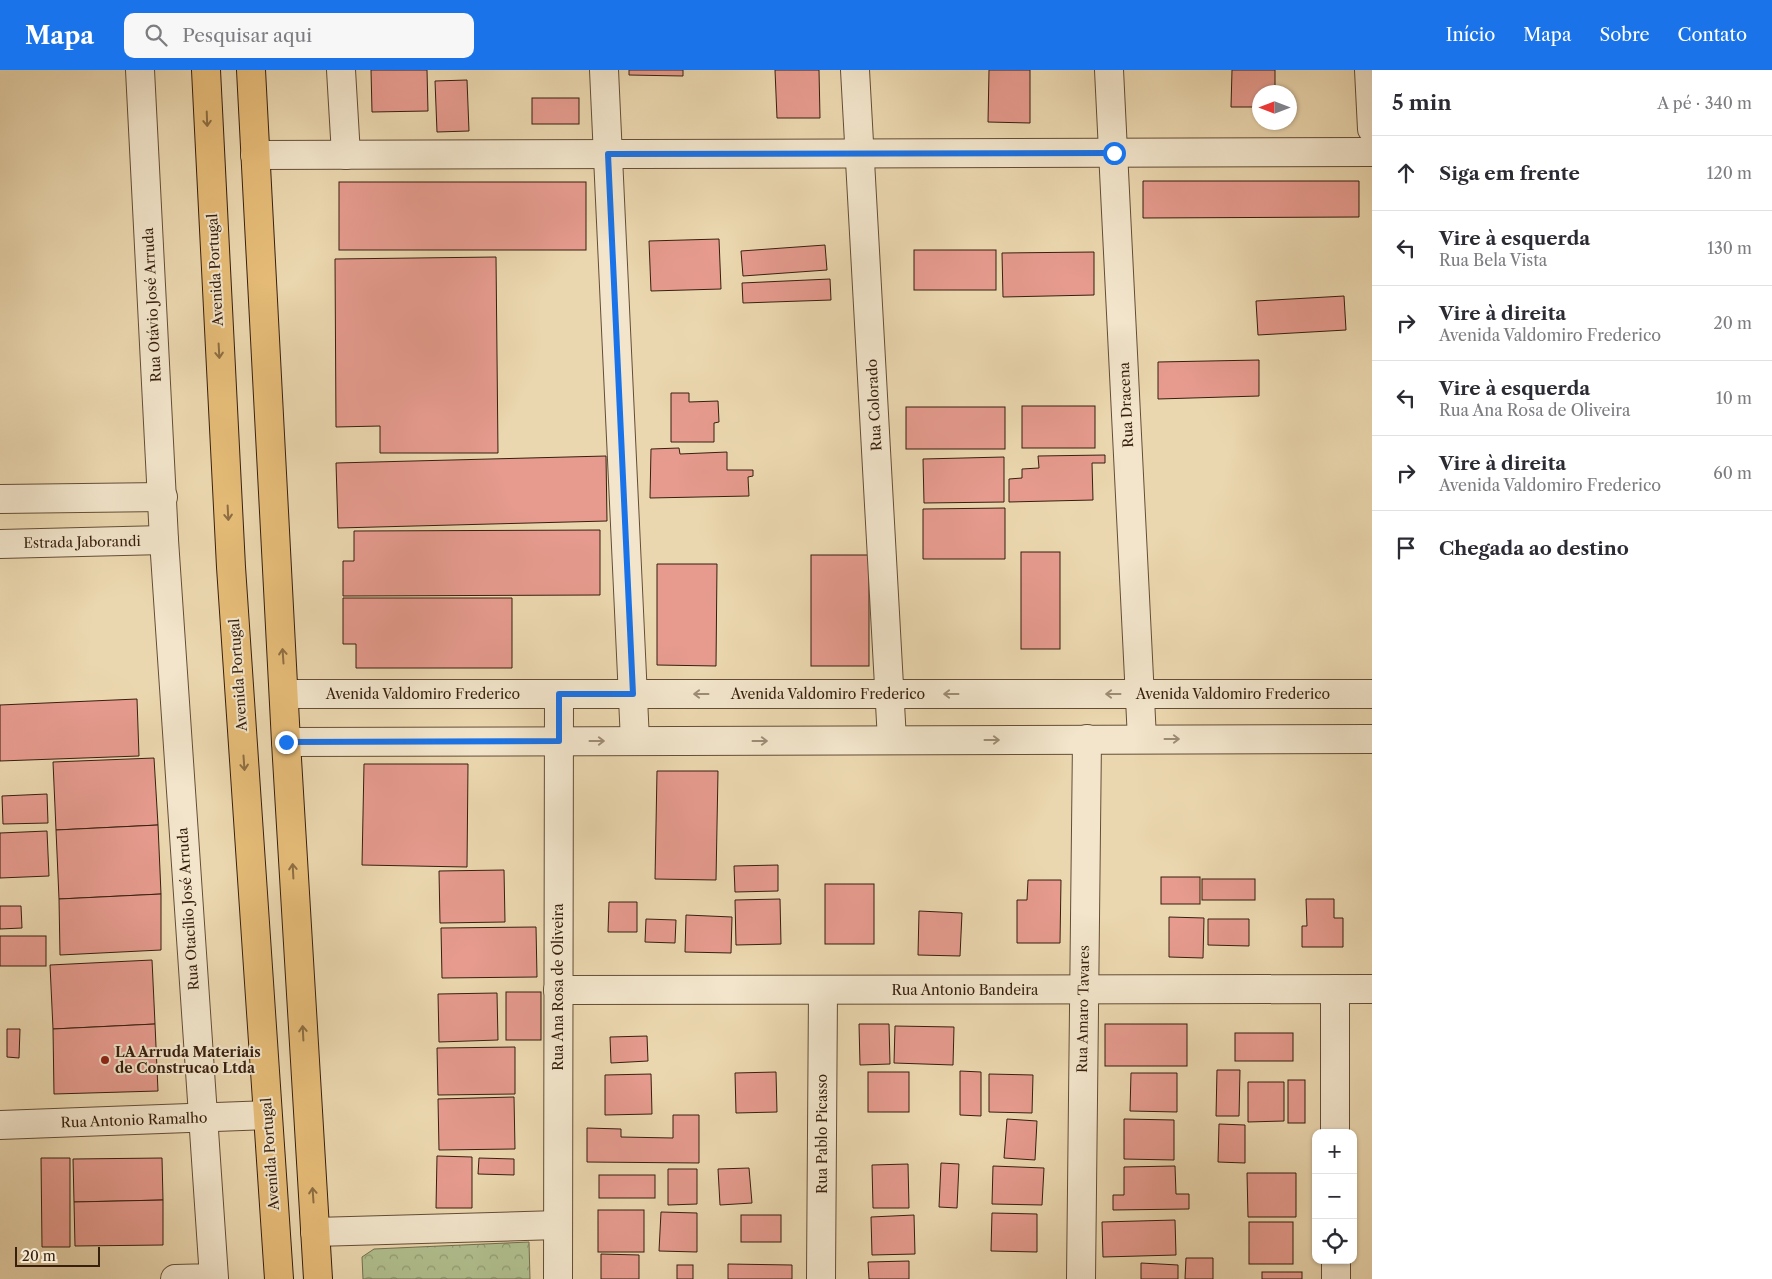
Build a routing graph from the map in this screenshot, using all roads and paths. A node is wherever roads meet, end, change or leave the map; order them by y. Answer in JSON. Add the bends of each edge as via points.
{"nodes":[{"id":1,"x":140,"y":70,"type":"edge"},
{"id":2,"x":206,"y":70,"type":"edge"},
{"id":3,"x":251,"y":70,"type":"edge"},
{"id":4,"x":341,"y":70,"type":"edge"},
{"id":5,"x":604,"y":70,"type":"edge"},
{"id":6,"x":855,"y":70,"type":"edge"},
{"id":7,"x":1109,"y":70,"type":"edge"},
{"id":8,"x":1369,"y":70,"type":"edge"},
{"id":9,"x":1372,"y":129,"type":"edge"},
{"id":10,"x":1372,"y":152,"type":"edge"},
{"id":11,"x":1114,"y":153,"type":"junction"},
{"id":12,"x":608,"y":154,"type":"junction"},
{"id":13,"x":860,"y":154,"type":"junction"},
{"id":14,"x":255,"y":155,"type":"junction"},
{"id":15,"x":346,"y":155,"type":"junction"},
{"id":16,"x":163,"y":497,"type":"junction"},
{"id":17,"x":0,"y":499,"type":"edge"},
{"id":18,"x":164,"y":540,"type":"junction"},
{"id":19,"x":0,"y":544,"type":"edge"},
{"id":20,"x":285,"y":694,"type":"junction"},
{"id":21,"x":559,"y":694,"type":"junction"},
{"id":22,"x":633,"y":694,"type":"junction"},
{"id":23,"x":890,"y":694,"type":"junction"},
{"id":24,"x":1140,"y":694,"type":"junction"},
{"id":25,"x":1372,"y":694,"type":"edge"},
{"id":26,"x":1372,"y":738,"type":"edge"},
{"id":27,"x":1087,"y":739,"type":"junction"},
{"id":28,"x":1142,"y":739,"type":"junction"},
{"id":29,"x":892,"y":740,"type":"junction"},
{"id":30,"x":559,"y":741,"type":"junction"},
{"id":31,"x":635,"y":741,"type":"junction"},
{"id":32,"x":286,"y":742,"type":"junction"},
{"id":33,"x":1335,"y":989,"type":"junction"},
{"id":34,"x":1372,"y":989,"type":"edge"},
{"id":35,"x":558,"y":990,"type":"junction"},
{"id":36,"x":823,"y":990,"type":"junction"},
{"id":37,"x":1083,"y":990,"type":"junction"},
{"id":38,"x":267,"y":1115,"type":"junction"},
{"id":39,"x":202,"y":1117,"type":"junction"},
{"id":40,"x":0,"y":1125,"type":"edge"},
{"id":41,"x":1335,"y":1129,"type":"edge"},
{"id":42,"x":558,"y":1225,"type":"junction"},
{"id":43,"x":315,"y":1232,"type":"junction"},
{"id":44,"x":1336,"y":1264,"type":"edge"},
{"id":45,"x":174,"y":1279,"type":"edge"},
{"id":46,"x":279,"y":1279,"type":"edge"},
{"id":47,"x":318,"y":1279,"type":"edge"},
{"id":48,"x":558,"y":1279,"type":"edge"},
{"id":49,"x":821,"y":1279,"type":"edge"},
{"id":50,"x":1081,"y":1279,"type":"edge"},
{"id":51,"x":1336,"y":1279,"type":"edge"}],
"edges":[{"from":1,"to":16,"type":"street","name":"Rua Otávio José Arruda"},
{"from":2,"to":38,"type":"main road","name":"Avenida Portugal","one_way":true,"via":[[231,567]]},
{"from":3,"to":14,"type":"main road"},
{"from":4,"to":15,"type":"street"},
{"from":5,"to":12,"type":"street"},
{"from":6,"to":13,"type":"street","name":"Rua Colorado"},
{"from":7,"to":11,"type":"street","name":"Rua Dracena"},
{"from":8,"to":9,"type":"street"},
{"from":10,"to":11,"type":"street"},
{"from":11,"to":13,"type":"street"},
{"from":11,"to":24,"type":"street","name":"Rua Dracena"},
{"from":12,"to":13,"type":"street"},
{"from":12,"to":15,"type":"street"},
{"from":12,"to":22,"type":"street"},
{"from":13,"to":23,"type":"street","name":"Rua Colorado"},
{"from":14,"to":15,"type":"street"},
{"from":20,"to":14,"type":"main road","one_way":true},
{"from":16,"to":17,"type":"street"},
{"from":16,"to":18,"type":"street","name":"Rua Otávio José Arruda"},
{"from":18,"to":19,"type":"street","name":"Estrada Jaborandi"},
{"from":18,"to":39,"type":"street","name":"Rua Otacílio José Arruda"},
{"from":20,"to":21,"type":"street","name":"Avenida Valdomiro Frederico"},
{"from":20,"to":32,"type":"main road"},
{"from":21,"to":22,"type":"street","name":"Avenida Valdomiro Frederico"},
{"from":21,"to":30,"type":"street","name":"Rua Ana Rosa de Oliveira"},
{"from":23,"to":22,"type":"street","name":"Avenida Valdomiro Frederico","one_way":true},
{"from":22,"to":31,"type":"street"},
{"from":24,"to":23,"type":"street","name":"Avenida Valdomiro Frederico","one_way":true},
{"from":23,"to":29,"type":"street","name":"Rua Colorado"},
{"from":24,"to":25,"type":"street","name":"Avenida Valdomiro Frederico"},
{"from":24,"to":28,"type":"street","name":"Rua Dracena"},
{"from":28,"to":26,"type":"street","one_way":true},
{"from":27,"to":28,"type":"street"},
{"from":29,"to":27,"type":"street","one_way":true},
{"from":27,"to":37,"type":"street","name":"Rua Amaro Tavares"},
{"from":31,"to":29,"type":"street","one_way":true},
{"from":30,"to":31,"type":"street","one_way":true},
{"from":30,"to":32,"type":"street"},
{"from":30,"to":35,"type":"street","name":"Rua Ana Rosa de Oliveira"},
{"from":43,"to":32,"type":"main road","one_way":true},
{"from":33,"to":34,"type":"street","name":"Rua Antonio Bandeira"},
{"from":33,"to":37,"type":"street","name":"Rua Antonio Bandeira"},
{"from":33,"to":41,"type":"street"},
{"from":35,"to":36,"type":"street","name":"Rua Antonio Bandeira"},
{"from":35,"to":42,"type":"street","name":"Rua Ana Rosa de Oliveira"},
{"from":36,"to":37,"type":"street","name":"Rua Antonio Bandeira"},
{"from":36,"to":49,"type":"street","name":"Rua Pablo Picasso"},
{"from":37,"to":50,"type":"street","name":"Rua Amaro Tavares"},
{"from":38,"to":39,"type":"street","name":"Rua Antonio Ramalho"},
{"from":38,"to":46,"type":"main road","name":"Avenida Portugal"},
{"from":39,"to":40,"type":"street","name":"Rua Antonio Ramalho"},
{"from":39,"to":45,"type":"street","name":"Rua Otacílio José Arruda","via":[[214,1278]]},
{"from":42,"to":43,"type":"street"},
{"from":42,"to":48,"type":"street","name":"Rua Ana Rosa de Oliveira"},
{"from":43,"to":47,"type":"main road"},
{"from":44,"to":51,"type":"street"}]}
